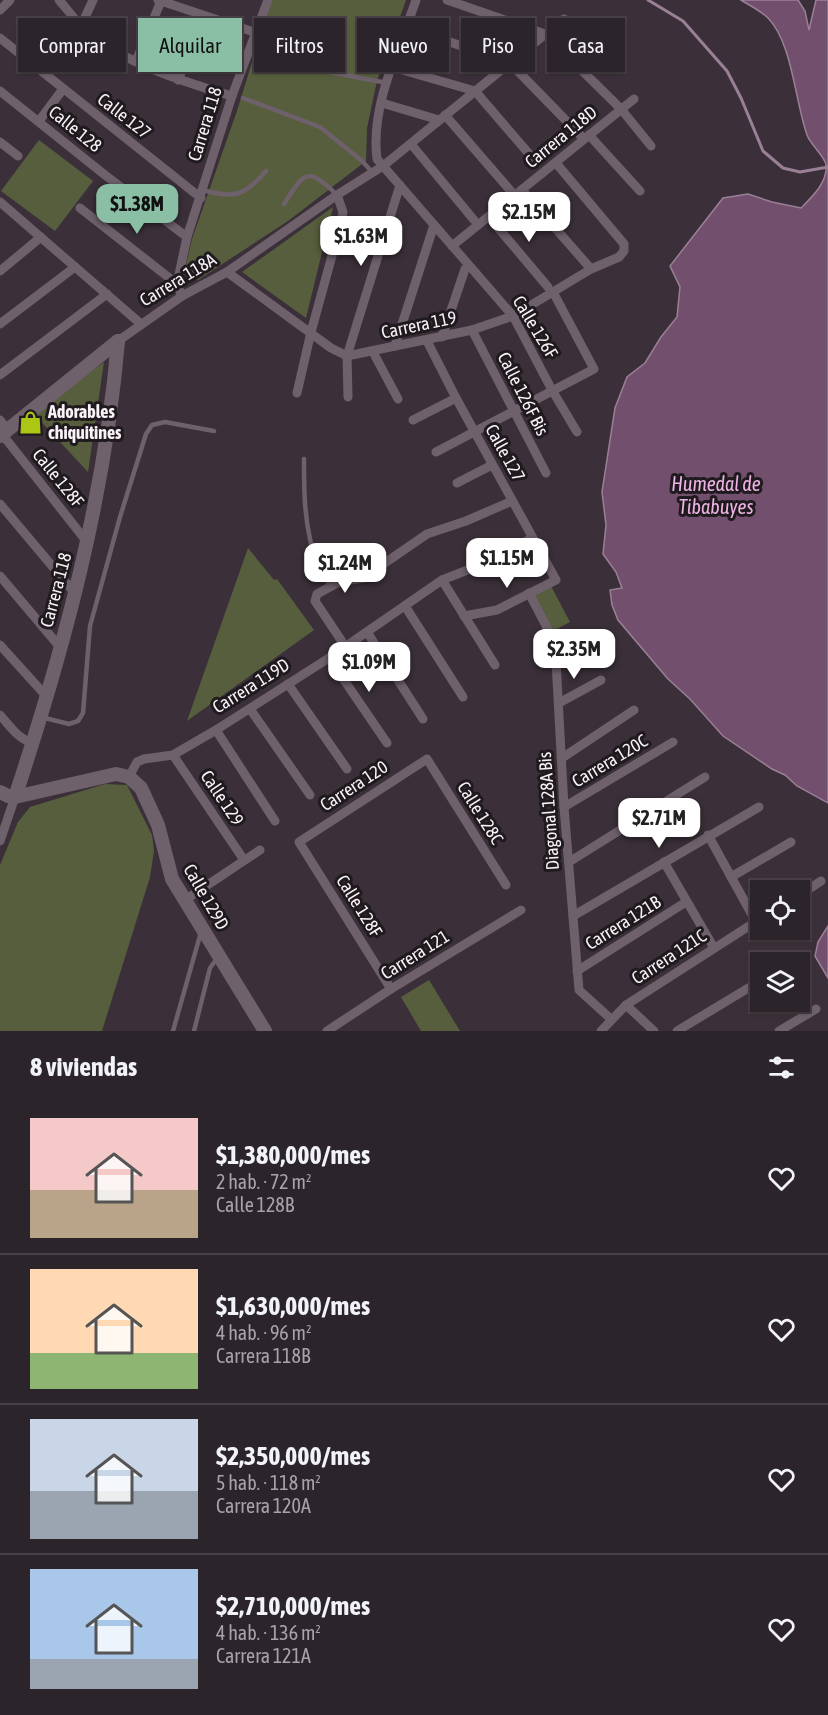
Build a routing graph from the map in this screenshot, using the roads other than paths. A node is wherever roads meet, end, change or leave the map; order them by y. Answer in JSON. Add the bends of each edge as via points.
{"nodes":[{"id":1,"x":10,"y":0,"type":"edge"},
{"id":2,"x":59,"y":0,"type":"edge"},
{"id":3,"x":93,"y":0,"type":"edge"},
{"id":4,"x":268,"y":0,"type":"edge"},
{"id":5,"x":416,"y":0,"type":"edge"},
{"id":6,"x":447,"y":0,"type":"edge"},
{"id":7,"x":159,"y":1,"type":"edge"},
{"id":8,"x":0,"y":10,"type":"edge"},
{"id":9,"x":204,"y":16,"type":"junction"},
{"id":10,"x":74,"y":18,"type":"edge"},
{"id":11,"x":85,"y":18,"type":"edge"},
{"id":12,"x":262,"y":18,"type":"edge"},
{"id":13,"x":410,"y":18,"type":"edge"},
{"id":14,"x":254,"y":32,"type":"edge"},
{"id":15,"x":545,"y":34,"type":"junction"},
{"id":16,"x":0,"y":38,"type":"edge"},
{"id":17,"x":254,"y":41,"type":"edge"},
{"id":18,"x":535,"y":42,"type":"edge"},
{"id":19,"x":126,"y":56,"type":"edge"},
{"id":20,"x":136,"y":61,"type":"junction"},
{"id":21,"x":329,"y":72,"type":"edge"},
{"id":22,"x":390,"y":72,"type":"edge"},
{"id":23,"x":409,"y":72,"type":"edge"},
{"id":24,"x":499,"y":72,"type":"edge"},
{"id":25,"x":519,"y":72,"type":"edge"},
{"id":26,"x":178,"y":80,"type":"junction"},
{"id":27,"x":387,"y":83,"type":"junction"},
{"id":28,"x":63,"y":89,"type":"junction"},
{"id":29,"x":0,"y":91,"type":"edge"},
{"id":30,"x":475,"y":92,"type":"junction"},
{"id":31,"x":232,"y":96,"type":"junction"},
{"id":32,"x":243,"y":98,"type":"dead end"},
{"id":33,"x":634,"y":99,"type":"dead end"},
{"id":34,"x":382,"y":103,"type":"junction"},
{"id":35,"x":621,"y":109,"type":"junction"},
{"id":36,"x":442,"y":117,"type":"junction"},
{"id":37,"x":39,"y":121,"type":"junction"},
{"id":38,"x":587,"y":137,"type":"junction"},
{"id":39,"x":0,"y":142,"type":"edge"},
{"id":40,"x":411,"y":144,"type":"junction"},
{"id":41,"x":651,"y":146,"type":"dead end"},
{"id":42,"x":18,"y":156,"type":"dead end"},
{"id":43,"x":536,"y":162,"type":"dead end"},
{"id":44,"x":556,"y":163,"type":"junction"},
{"id":45,"x":383,"y":166,"type":"junction"},
{"id":46,"x":266,"y":171,"type":"dead end"},
{"id":47,"x":372,"y":172,"type":"junction"},
{"id":48,"x":400,"y":185,"type":"junction"},
{"id":49,"x":640,"y":191,"type":"dead end"},
{"id":50,"x":519,"y":193,"type":"junction"},
{"id":51,"x":202,"y":194,"type":"junction"},
{"id":52,"x":337,"y":195,"type":"junction"},
{"id":53,"x":284,"y":204,"type":"dead end"},
{"id":54,"x":2,"y":206,"type":"edge"},
{"id":55,"x":80,"y":207,"type":"dead end"},
{"id":56,"x":489,"y":217,"type":"junction"},
{"id":57,"x":474,"y":220,"type":"dead end"},
{"id":58,"x":434,"y":225,"type":"junction"},
{"id":59,"x":41,"y":237,"type":"junction"},
{"id":60,"x":187,"y":237,"type":"junction"},
{"id":61,"x":452,"y":246,"type":"junction"},
{"id":62,"x":75,"y":267,"type":"junction"},
{"id":63,"x":465,"y":269,"type":"dead end"},
{"id":64,"x":591,"y":269,"type":"junction"},
{"id":65,"x":0,"y":270,"type":"edge"},
{"id":66,"x":227,"y":272,"type":"junction"},
{"id":67,"x":177,"y":284,"type":"junction"},
{"id":68,"x":551,"y":289,"type":"junction"},
{"id":69,"x":107,"y":294,"type":"junction"},
{"id":70,"x":182,"y":296,"type":"junction"},
{"id":71,"x":513,"y":316,"type":"junction"},
{"id":72,"x":0,"y":324,"type":"edge"},
{"id":73,"x":141,"y":324,"type":"junction"},
{"id":74,"x":472,"y":330,"type":"junction"},
{"id":75,"x":310,"y":332,"type":"junction"},
{"id":76,"x":442,"y":337,"type":"junction"},
{"id":77,"x":118,"y":341,"type":"junction"},
{"id":78,"x":427,"y":341,"type":"junction"},
{"id":79,"x":395,"y":346,"type":"junction"},
{"id":80,"x":373,"y":352,"type":"junction"},
{"id":81,"x":347,"y":356,"type":"junction"},
{"id":82,"x":0,"y":375,"type":"edge"},
{"id":83,"x":552,"y":390,"type":"junction"},
{"id":84,"x":297,"y":393,"type":"dead end"},
{"id":85,"x":348,"y":397,"type":"dead end"},
{"id":86,"x":456,"y":398,"type":"junction"},
{"id":87,"x":398,"y":399,"type":"dead end"},
{"id":88,"x":513,"y":412,"type":"junction"},
{"id":89,"x":413,"y":420,"type":"dead end"},
{"id":90,"x":2,"y":430,"type":"edge"},
{"id":91,"x":214,"y":431,"type":"dead end"},
{"id":92,"x":577,"y":432,"type":"dead end"},
{"id":93,"x":475,"y":433,"type":"junction"},
{"id":94,"x":436,"y":452,"type":"dead end"},
{"id":95,"x":304,"y":459,"type":"dead end"},
{"id":96,"x":492,"y":465,"type":"junction"},
{"id":97,"x":546,"y":473,"type":"dead end"},
{"id":98,"x":457,"y":483,"type":"dead end"},
{"id":99,"x":512,"y":501,"type":"junction"},
{"id":100,"x":0,"y":504,"type":"edge"},
{"id":101,"x":532,"y":538,"type":"junction"},
{"id":102,"x":87,"y":542,"type":"junction"},
{"id":103,"x":0,"y":576,"type":"edge"},
{"id":104,"x":442,"y":580,"type":"junction"},
{"id":105,"x":330,"y":586,"type":"junction"},
{"id":106,"x":74,"y":592,"type":"junction"},
{"id":107,"x":529,"y":593,"type":"junction"},
{"id":108,"x":405,"y":606,"type":"junction"},
{"id":109,"x":464,"y":616,"type":"junction"},
{"id":110,"x":367,"y":632,"type":"junction"},
{"id":111,"x":579,"y":638,"type":"dead end"},
{"id":112,"x":0,"y":645,"type":"edge"},
{"id":113,"x":59,"y":646,"type":"junction"},
{"id":114,"x":345,"y":646,"type":"junction"},
{"id":115,"x":556,"y":652,"type":"junction"},
{"id":116,"x":329,"y":658,"type":"junction"},
{"id":117,"x":495,"y":665,"type":"dead end"},
{"id":118,"x":601,"y":680,"type":"dead end"},
{"id":119,"x":288,"y":684,"type":"junction"},
{"id":120,"x":47,"y":697,"type":"junction"},
{"id":121,"x":463,"y":697,"type":"dead end"},
{"id":122,"x":559,"y":703,"type":"junction"},
{"id":123,"x":250,"y":709,"type":"junction"},
{"id":124,"x":633,"y":710,"type":"dead end"},
{"id":125,"x":0,"y":715,"type":"edge"},
{"id":126,"x":41,"y":717,"type":"junction"},
{"id":127,"x":423,"y":719,"type":"dead end"},
{"id":128,"x":216,"y":730,"type":"junction"},
{"id":129,"x":673,"y":742,"type":"dead end"},
{"id":130,"x":33,"y":743,"type":"junction"},
{"id":131,"x":387,"y":744,"type":"dead end"},
{"id":132,"x":172,"y":755,"type":"junction"},
{"id":133,"x":562,"y":758,"type":"junction"},
{"id":134,"x":427,"y":759,"type":"joint"},
{"id":135,"x":347,"y":769,"type":"dead end"},
{"id":136,"x":129,"y":777,"type":"junction"},
{"id":137,"x":705,"y":777,"type":"dead end"},
{"id":138,"x":7,"y":795,"type":"edge"},
{"id":139,"x":310,"y":795,"type":"dead end"},
{"id":140,"x":564,"y":807,"type":"junction"},
{"id":141,"x":759,"y":807,"type":"dead end"},
{"id":142,"x":275,"y":822,"type":"dead end"},
{"id":143,"x":708,"y":836,"type":"junction"},
{"id":144,"x":0,"y":841,"type":"edge"},
{"id":145,"x":299,"y":842,"type":"joint"},
{"id":146,"x":791,"y":842,"type":"dead end"},
{"id":147,"x":260,"y":850,"type":"dead end"},
{"id":148,"x":244,"y":860,"type":"junction"},
{"id":149,"x":569,"y":862,"type":"junction"},
{"id":150,"x":664,"y":862,"type":"junction"},
{"id":151,"x":731,"y":877,"type":"junction"},
{"id":152,"x":821,"y":881,"type":"dead end"},
{"id":153,"x":506,"y":885,"type":"dead end"},
{"id":154,"x":810,"y":888,"type":"edge"},
{"id":155,"x":185,"y":900,"type":"junction"},
{"id":156,"x":686,"y":902,"type":"junction"},
{"id":157,"x":750,"y":907,"type":"edge"},
{"id":158,"x":521,"y":910,"type":"dead end"},
{"id":159,"x":573,"y":916,"type":"junction"},
{"id":160,"x":750,"y":925,"type":"edge"},
{"id":161,"x":202,"y":928,"type":"junction"},
{"id":162,"x":714,"y":948,"type":"junction"},
{"id":163,"x":219,"y":956,"type":"junction"},
{"id":164,"x":577,"y":971,"type":"junction"},
{"id":165,"x":750,"y":987,"type":"edge"},
{"id":166,"x":391,"y":989,"type":"junction"},
{"id":167,"x":626,"y":1005,"type":"junction"},
{"id":168,"x":816,"y":1009,"type":"dead end"},
{"id":169,"x":612,"y":1019,"type":"junction"},
{"id":170,"x":173,"y":1031,"type":"edge"},
{"id":171,"x":194,"y":1031,"type":"edge"},
{"id":172,"x":265,"y":1031,"type":"edge"},
{"id":173,"x":327,"y":1031,"type":"edge"},
{"id":174,"x":602,"y":1031,"type":"edge"},
{"id":175,"x":654,"y":1031,"type":"edge"},
{"id":176,"x":677,"y":1031,"type":"edge"},
{"id":177,"x":779,"y":1031,"type":"edge"}],
"edges":[{"from":1,"to":8,"type":"street"},
{"from":2,"to":10,"type":"street"},
{"from":3,"to":11,"type":"street"},
{"from":4,"to":12,"type":"street","name":"Carrera 118"},
{"from":5,"to":13,"type":"street"},
{"from":6,"to":15,"type":"street"},
{"from":7,"to":9,"type":"street"},
{"from":7,"to":20,"type":"street"},
{"from":9,"to":14,"type":"street"},
{"from":9,"to":26,"type":"street"},
{"from":15,"to":18,"type":"street","name":"Carrera 118A"},
{"from":15,"to":35,"type":"street"},
{"from":16,"to":28,"type":"street","name":"Calle 127"},
{"from":17,"to":31,"type":"street","name":"Carrera 118"},
{"from":19,"to":20,"type":"street"},
{"from":20,"to":26,"type":"street"},
{"from":21,"to":27,"type":"lane"},
{"from":22,"to":27,"type":"street"},
{"from":23,"to":30,"type":"street"},
{"from":24,"to":30,"type":"street","name":"Carrera 118A"},
{"from":25,"to":38,"type":"street"},
{"from":26,"to":31,"type":"street"},
{"from":27,"to":34,"type":"street"},
{"from":28,"to":37,"type":"street"},
{"from":28,"to":51,"type":"street","name":"Calle 127"},
{"from":29,"to":37,"type":"street","name":"Calle 128"},
{"from":30,"to":36,"type":"street","name":"Carrera 118A"},
{"from":30,"to":43,"type":"street"},
{"from":31,"to":51,"type":"street","name":"Carrera 118"},
{"from":32,"to":47,"type":"lane","via":[[320,127]]},
{"from":33,"to":35,"type":"street","name":"Carrera 118D"},
{"from":34,"to":36,"type":"street"},
{"from":34,"to":45,"type":"street","via":[[375,141],[377,159]]},
{"from":35,"to":38,"type":"street","name":"Carrera 118D"},
{"from":35,"to":41,"type":"street"},
{"from":36,"to":40,"type":"street","name":"Carrera 118A"},
{"from":36,"to":50,"type":"street"},
{"from":37,"to":60,"type":"street","name":"Calle 128"},
{"from":38,"to":44,"type":"street","name":"Carrera 118D"},
{"from":38,"to":49,"type":"street"},
{"from":39,"to":42,"type":"street"},
{"from":40,"to":45,"type":"street","name":"Carrera 118A"},
{"from":40,"to":57,"type":"street"},
{"from":44,"to":50,"type":"street","name":"Carrera 118D"},
{"from":44,"to":64,"type":"street","name":"Carrera 119","via":[[624,244],[619,257]]},
{"from":45,"to":47,"type":"street","name":"Carrera 118A"},
{"from":45,"to":48,"type":"street","name":"Calle 126F"},
{"from":46,"to":51,"type":"lane","via":[[251,188],[239,194]]},
{"from":47,"to":52,"type":"street","name":"Carrera 118A"},
{"from":48,"to":58,"type":"street","name":"Calle 126F"},
{"from":48,"to":81,"type":"street"},
{"from":50,"to":56,"type":"street","name":"Carrera 118D"},
{"from":50,"to":64,"type":"street"},
{"from":51,"to":60,"type":"street","name":"Carrera 118"},
{"from":52,"to":53,"type":"lane","via":[[308,175],[301,178]]},
{"from":52,"to":66,"type":"street","name":"Carrera 118A"},
{"from":52,"to":75,"type":"street","via":[[343,212],[341,223]]},
{"from":54,"to":59,"type":"street"},
{"from":55,"to":67,"type":"street"},
{"from":56,"to":61,"type":"street","name":"Carrera 118D"},
{"from":56,"to":68,"type":"street"},
{"from":58,"to":61,"type":"street","name":"Calle 126F"},
{"from":58,"to":79,"type":"street"},
{"from":59,"to":62,"type":"street"},
{"from":59,"to":65,"type":"street"},
{"from":60,"to":67,"type":"street","name":"Carrera 118"},
{"from":61,"to":71,"type":"street","name":"Calle 126F"},
{"from":62,"to":69,"type":"street"},
{"from":62,"to":72,"type":"street"},
{"from":63,"to":76,"type":"street"},
{"from":64,"to":68,"type":"street","name":"Carrera 119"},
{"from":66,"to":70,"type":"street","name":"Carrera 118A"},
{"from":66,"to":75,"type":"street"},
{"from":67,"to":70,"type":"street"},
{"from":68,"to":71,"type":"street","name":"Carrera 119"},
{"from":68,"to":83,"type":"street","via":[[594,369]]},
{"from":69,"to":73,"type":"street"},
{"from":69,"to":82,"type":"street"},
{"from":70,"to":73,"type":"street","name":"Carrera 118A"},
{"from":71,"to":74,"type":"street","name":"Carrera 119"},
{"from":71,"to":83,"type":"street","name":"Calle 126F"},
{"from":73,"to":77,"type":"street","name":"Carrera 118A"},
{"from":74,"to":76,"type":"street","name":"Carrera 119"},
{"from":74,"to":88,"type":"street","name":"Calle 126F Bis"},
{"from":75,"to":81,"type":"street"},
{"from":75,"to":84,"type":"street"},
{"from":76,"to":78,"type":"street","name":"Carrera 119"},
{"from":77,"to":90,"type":"street","name":"Carrera 118A"},
{"from":77,"to":102,"type":"street","name":"Carrera 118","via":[[106,446]]},
{"from":78,"to":79,"type":"street","name":"Carrera 119"},
{"from":78,"to":86,"type":"street","name":"Calle 127"},
{"from":79,"to":80,"type":"street","name":"Carrera 119"},
{"from":80,"to":81,"type":"street","name":"Carrera 119"},
{"from":80,"to":87,"type":"street"},
{"from":81,"to":85,"type":"street"},
{"from":83,"to":88,"type":"street"},
{"from":83,"to":92,"type":"street","name":"Calle 126F"},
{"from":86,"to":89,"type":"street"},
{"from":86,"to":93,"type":"street","name":"Calle 127"},
{"from":88,"to":93,"type":"street"},
{"from":88,"to":97,"type":"street","name":"Calle 126F Bis"},
{"from":90,"to":102,"type":"street","name":"Calle 128F"},
{"from":91,"to":126,"type":"lane","via":[[165,422],[152,425],[146,434],[90,626],[83,713],[78,722],[69,724]]},
{"from":93,"to":94,"type":"street"},
{"from":93,"to":96,"type":"street","name":"Calle 127"},
{"from":95,"to":105,"type":"lane","via":[[304,500],[310,540]]},
{"from":96,"to":98,"type":"street"},
{"from":96,"to":99,"type":"street","name":"Calle 127"},
{"from":99,"to":101,"type":"street","name":"Calle 127"},
{"from":99,"to":105,"type":"street","via":[[428,534],[363,578]]},
{"from":100,"to":106,"type":"street"},
{"from":101,"to":104,"type":"street","name":"Carrera 119D","via":[[488,562]]},
{"from":101,"to":107,"type":"street","name":"Calle 127","via":[[556,580]]},
{"from":102,"to":106,"type":"street","name":"Carrera 118"},
{"from":103,"to":113,"type":"street"},
{"from":104,"to":108,"type":"street","name":"Carrera 119D"},
{"from":104,"to":109,"type":"street"},
{"from":105,"to":114,"type":"street","via":[[315,601]]},
{"from":106,"to":113,"type":"street","name":"Carrera 118"},
{"from":107,"to":109,"type":"street","via":[[497,610]]},
{"from":107,"to":115,"type":"street","name":"Diagonal 128A Bis","via":[[552,635]]},
{"from":108,"to":110,"type":"street","name":"Carrera 119D"},
{"from":108,"to":121,"type":"street"},
{"from":109,"to":117,"type":"street"},
{"from":110,"to":114,"type":"street","name":"Carrera 119D"},
{"from":110,"to":127,"type":"street"},
{"from":111,"to":115,"type":"street"},
{"from":112,"to":120,"type":"street"},
{"from":113,"to":120,"type":"street","name":"Carrera 118"},
{"from":114,"to":116,"type":"street","name":"Carrera 119D"},
{"from":115,"to":122,"type":"street","name":"Diagonal 128A Bis"},
{"from":116,"to":119,"type":"street","name":"Carrera 119D"},
{"from":116,"to":131,"type":"street"},
{"from":118,"to":122,"type":"street"},
{"from":119,"to":123,"type":"street","name":"Carrera 119D"},
{"from":119,"to":135,"type":"street"},
{"from":120,"to":126,"type":"street","name":"Carrera 118"},
{"from":122,"to":133,"type":"street","name":"Diagonal 128A Bis"},
{"from":123,"to":128,"type":"street","name":"Carrera 119D"},
{"from":123,"to":139,"type":"street"},
{"from":124,"to":133,"type":"street"},
{"from":125,"to":130,"type":"street","via":[[18,736]]},
{"from":126,"to":130,"type":"street","name":"Carrera 118"},
{"from":128,"to":132,"type":"street","name":"Carrera 119D"},
{"from":128,"to":142,"type":"street"},
{"from":129,"to":140,"type":"street","name":"Carrera 120C"},
{"from":130,"to":138,"type":"street","name":"Carrera 118"},
{"from":132,"to":136,"type":"street","name":"Carrera 119D","via":[[137,762]]},
{"from":132,"to":148,"type":"street","name":"Calle 129"},
{"from":133,"to":140,"type":"street","name":"Diagonal 128A Bis"},
{"from":134,"to":145,"type":"street","name":"Carrera 120"},
{"from":134,"to":153,"type":"street","name":"Calle 128C"},
{"from":136,"to":138,"type":"street","via":[[109,774]]},
{"from":136,"to":155,"type":"street","name":"Calle 129D","via":[[141,788],[158,825],[170,874]]},
{"from":137,"to":149,"type":"street"},
{"from":138,"to":144,"type":"street","name":"Carrera 118"},
{"from":140,"to":149,"type":"street","name":"Diagonal 128A Bis"},
{"from":141,"to":143,"type":"street"},
{"from":143,"to":150,"type":"street"},
{"from":143,"to":151,"type":"street"},
{"from":145,"to":166,"type":"street","name":"Calle 128F"},
{"from":146,"to":151,"type":"street"},
{"from":147,"to":148,"type":"street"},
{"from":148,"to":155,"type":"street"},
{"from":149,"to":159,"type":"street","name":"Diagonal 128A Bis"},
{"from":150,"to":156,"type":"street"},
{"from":150,"to":159,"type":"street"},
{"from":151,"to":157,"type":"street"},
{"from":152,"to":154,"type":"street"},
{"from":155,"to":161,"type":"street","name":"Calle 129D"},
{"from":156,"to":162,"type":"street"},
{"from":156,"to":164,"type":"street","name":"Carrera 121B"},
{"from":158,"to":166,"type":"street","name":"Carrera 121"},
{"from":159,"to":164,"type":"street","name":"Diagonal 128A Bis"},
{"from":160,"to":162,"type":"street","name":"Carrera 121C"},
{"from":161,"to":163,"type":"street","name":"Calle 129D"},
{"from":161,"to":170,"type":"lane"},
{"from":162,"to":167,"type":"street","name":"Carrera 121C"},
{"from":163,"to":171,"type":"lane","via":[[210,968]]},
{"from":163,"to":172,"type":"street","name":"Calle 129D"},
{"from":164,"to":169,"type":"street","name":"Diagonal 128A Bis","via":[[579,990]]},
{"from":165,"to":176,"type":"street"},
{"from":166,"to":173,"type":"street","name":"Carrera 121"},
{"from":167,"to":169,"type":"street","name":"Carrera 121C"},
{"from":167,"to":175,"type":"street"},
{"from":168,"to":177,"type":"street"},
{"from":169,"to":174,"type":"street","name":"Carrera 121C"}]}
